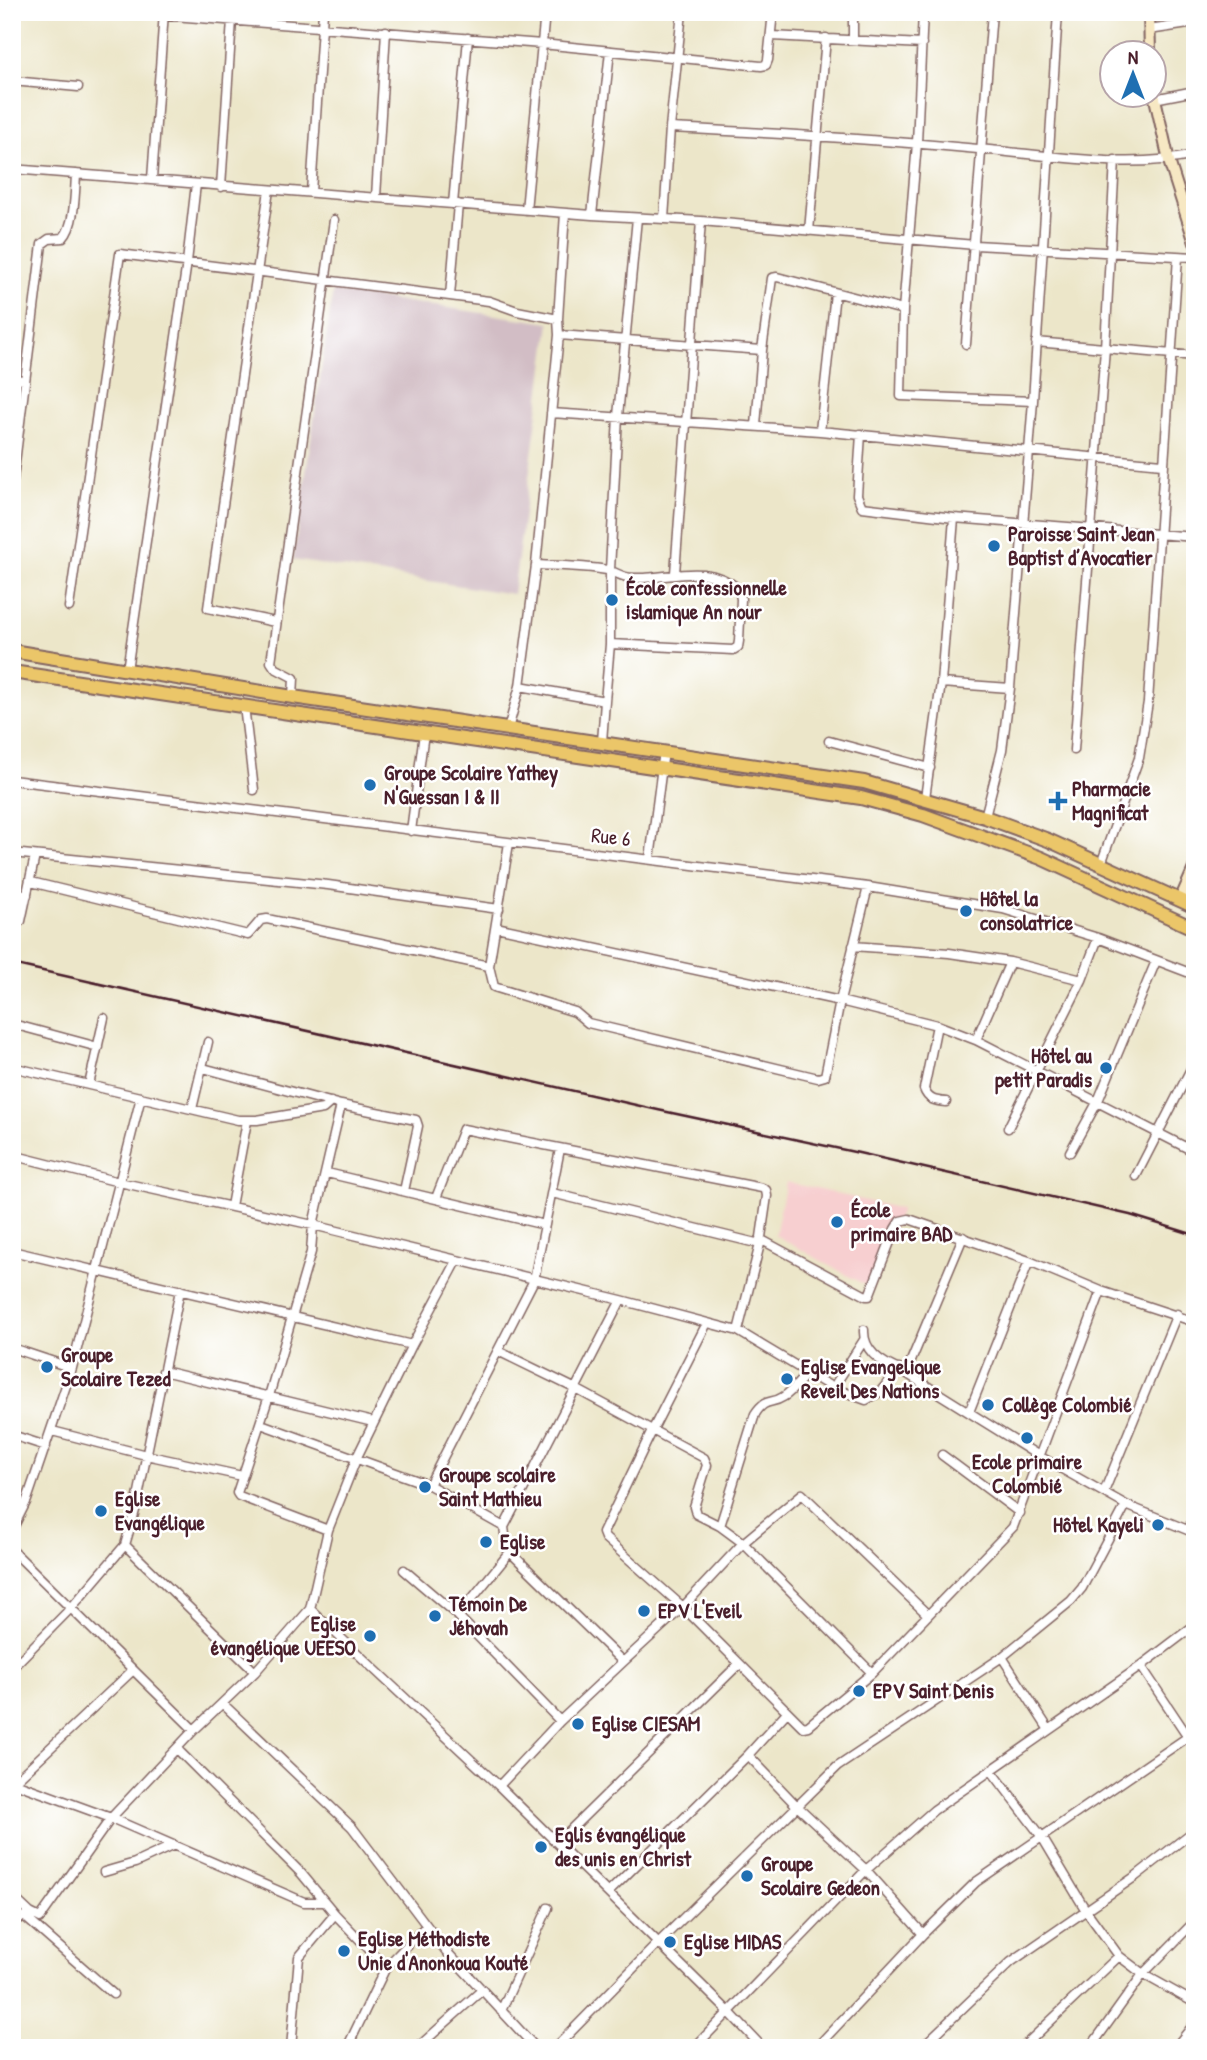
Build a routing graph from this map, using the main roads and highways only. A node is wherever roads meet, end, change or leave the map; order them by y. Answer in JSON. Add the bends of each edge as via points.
{"nodes":[{"id":1,"x":12,"y":651,"type":"edge"},
{"id":2,"x":12,"y":672,"type":"edge"},
{"id":3,"x":1195,"y":907,"type":"edge"},
{"id":4,"x":1195,"y":929,"type":"edge"}],
"edges":[{"from":1,"to":3,"type":"main road","via":[[864,782],[1048,840]]},
{"from":2,"to":4,"type":"main road","via":[[861,799],[1041,858]]}]}
